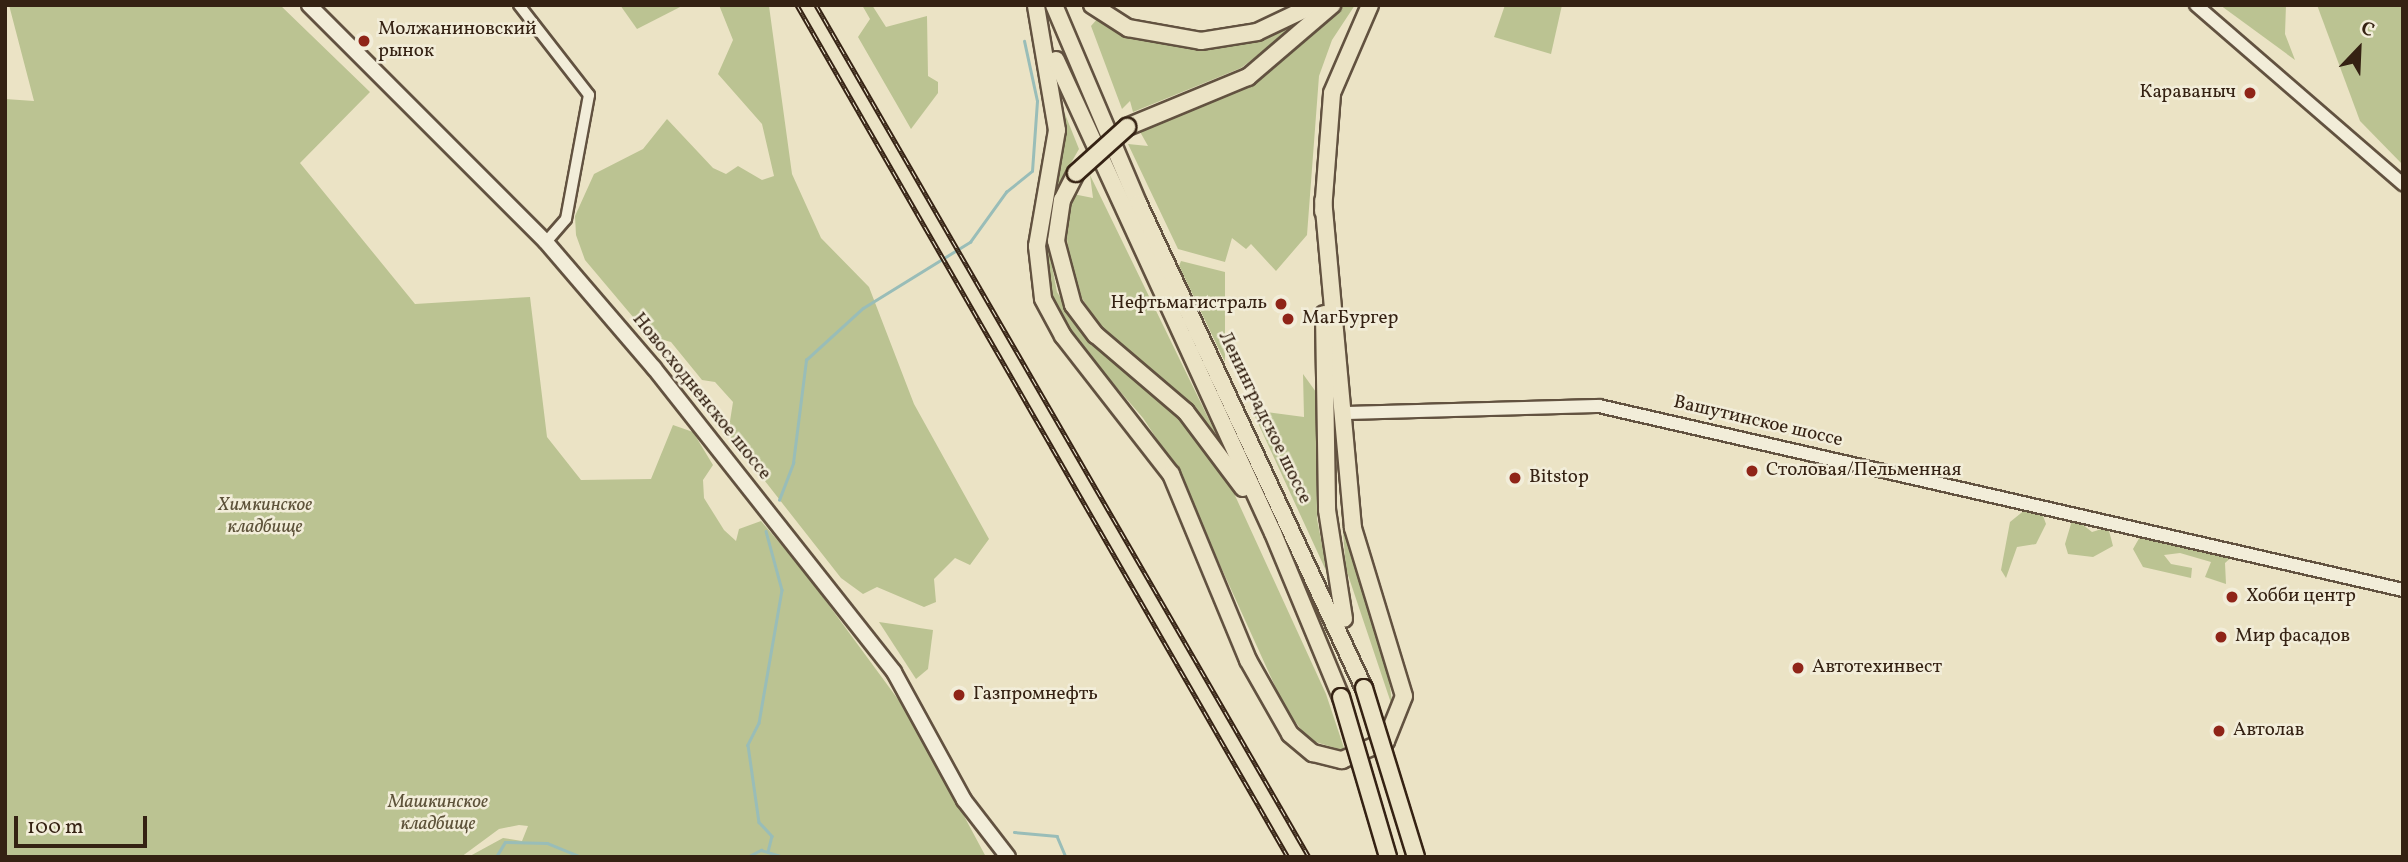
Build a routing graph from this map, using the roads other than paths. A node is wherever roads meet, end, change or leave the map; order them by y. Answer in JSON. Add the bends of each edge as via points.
{"nodes":[{"id":1,"x":309,"y":5,"type":"edge"},
{"id":2,"x":519,"y":5,"type":"edge"},
{"id":3,"x":1054,"y":5,"type":"edge"},
{"id":4,"x":1092,"y":5,"type":"edge"},
{"id":5,"x":1314,"y":5,"type":"edge"},
{"id":6,"x":1332,"y":5,"type":"edge"},
{"id":7,"x":1370,"y":5,"type":"edge"},
{"id":8,"x":2196,"y":5,"type":"edge"},
{"id":9,"x":1036,"y":6,"type":"edge"},
{"id":10,"x":2403,"y":184,"type":"edge"},
{"id":11,"x":1323,"y":200,"type":"junction"},
{"id":12,"x":546,"y":242,"type":"junction"},
{"id":13,"x":1344,"y":413,"type":"junction"},
{"id":14,"x":1286,"y":568,"type":"junction"},
{"id":15,"x":2403,"y":590,"type":"edge"},
{"id":16,"x":1354,"y":660,"type":"junction"},
{"id":17,"x":1008,"y":857,"type":"edge"},
{"id":18,"x":1388,"y":857,"type":"edge"},
{"id":19,"x":1416,"y":857,"type":"edge"}],
"edges":[{"from":1,"to":12,"type":"main road","name":"Новосходненское шоссе"},
{"from":2,"to":12,"type":"street","via":[[589,95],[566,219]]},
{"from":3,"to":16,"type":"highway","name":"Ленинградское шоссе","via":[[1138,203]]},
{"from":4,"to":5,"type":"highway","via":[[1128,28],[1200,41],[1281,24]]},
{"from":6,"to":14,"type":"highway","bridge":true,"via":[[1248,77],[1126,127],[1076,173],[1062,200],[1056,241],[1073,305],[1221,454]]},
{"from":7,"to":11,"type":"highway","via":[[1332,93]]},
{"from":8,"to":10,"type":"street"},
{"from":9,"to":13,"type":"highway","via":[[1057,130],[1037,246],[1043,299],[1063,336],[1171,474],[1248,660],[1290,734],[1313,753],[1342,760],[1386,741],[1404,696],[1360,566]]},
{"from":9,"to":14,"type":"highway","name":"Ленинградское шоссе","via":[[1117,204]]},
{"from":11,"to":13,"type":"highway"},
{"from":11,"to":16,"type":"highway","via":[[1327,510]]},
{"from":12,"to":17,"type":"main road","name":"Новосходненское шоссе","via":[[832,589],[908,692],[964,800]]},
{"from":13,"to":15,"type":"street","name":"Вашутинское шоссе","via":[[1599,406]]},
{"from":14,"to":18,"type":"highway","name":"Ленинградское шоссе","bridge":true,"via":[[1341,697]]},
{"from":16,"to":19,"type":"highway","name":"Ленинградское шоссе","bridge":true}]}
